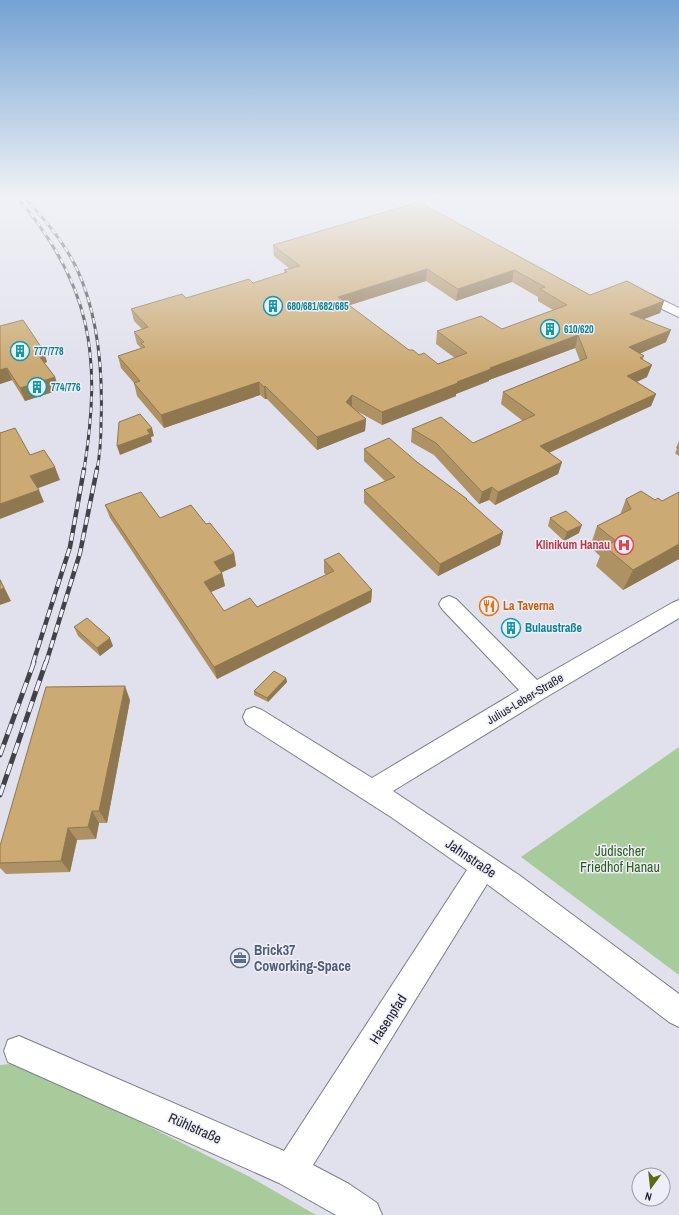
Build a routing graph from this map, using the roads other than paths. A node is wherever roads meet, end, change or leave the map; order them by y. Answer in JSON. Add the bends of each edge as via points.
{"nodes":[{"id":1,"x":650,"y":298,"type":"edge"},
{"id":2,"x":679,"y":313,"type":"edge"},
{"id":3,"x":449,"y":604,"type":"dead end"},
{"id":4,"x":679,"y":608,"type":"edge"},
{"id":5,"x":535,"y":692,"type":"junction"},
{"id":6,"x":254,"y":717,"type":"dead end"},
{"id":7,"x":372,"y":791,"type":"junction"},
{"id":8,"x":484,"y":866,"type":"junction"},
{"id":9,"x":679,"y":1012,"type":"edge"},
{"id":10,"x":19,"y":1051,"type":"dead end"},
{"id":11,"x":291,"y":1171,"type":"junction"},
{"id":12,"x":365,"y":1215,"type":"edge"}],
"edges":[{"from":1,"to":2,"type":"street"},
{"from":3,"to":5,"type":"street"},
{"from":4,"to":5,"type":"street","name":"Julius-Leber-Straße"},
{"from":5,"to":7,"type":"street","name":"Julius-Leber-Straße"},
{"from":6,"to":7,"type":"street","name":"Jahnstraße"},
{"from":7,"to":8,"type":"street","name":"Jahnstraße"},
{"from":8,"to":9,"type":"street","name":"Jahnstraße"},
{"from":8,"to":11,"type":"street","name":"Hasenpfad"},
{"from":10,"to":11,"type":"street","name":"Rühlstraße"},
{"from":11,"to":12,"type":"street","name":"Rühlstraße","via":[[337,1196]]}]}
